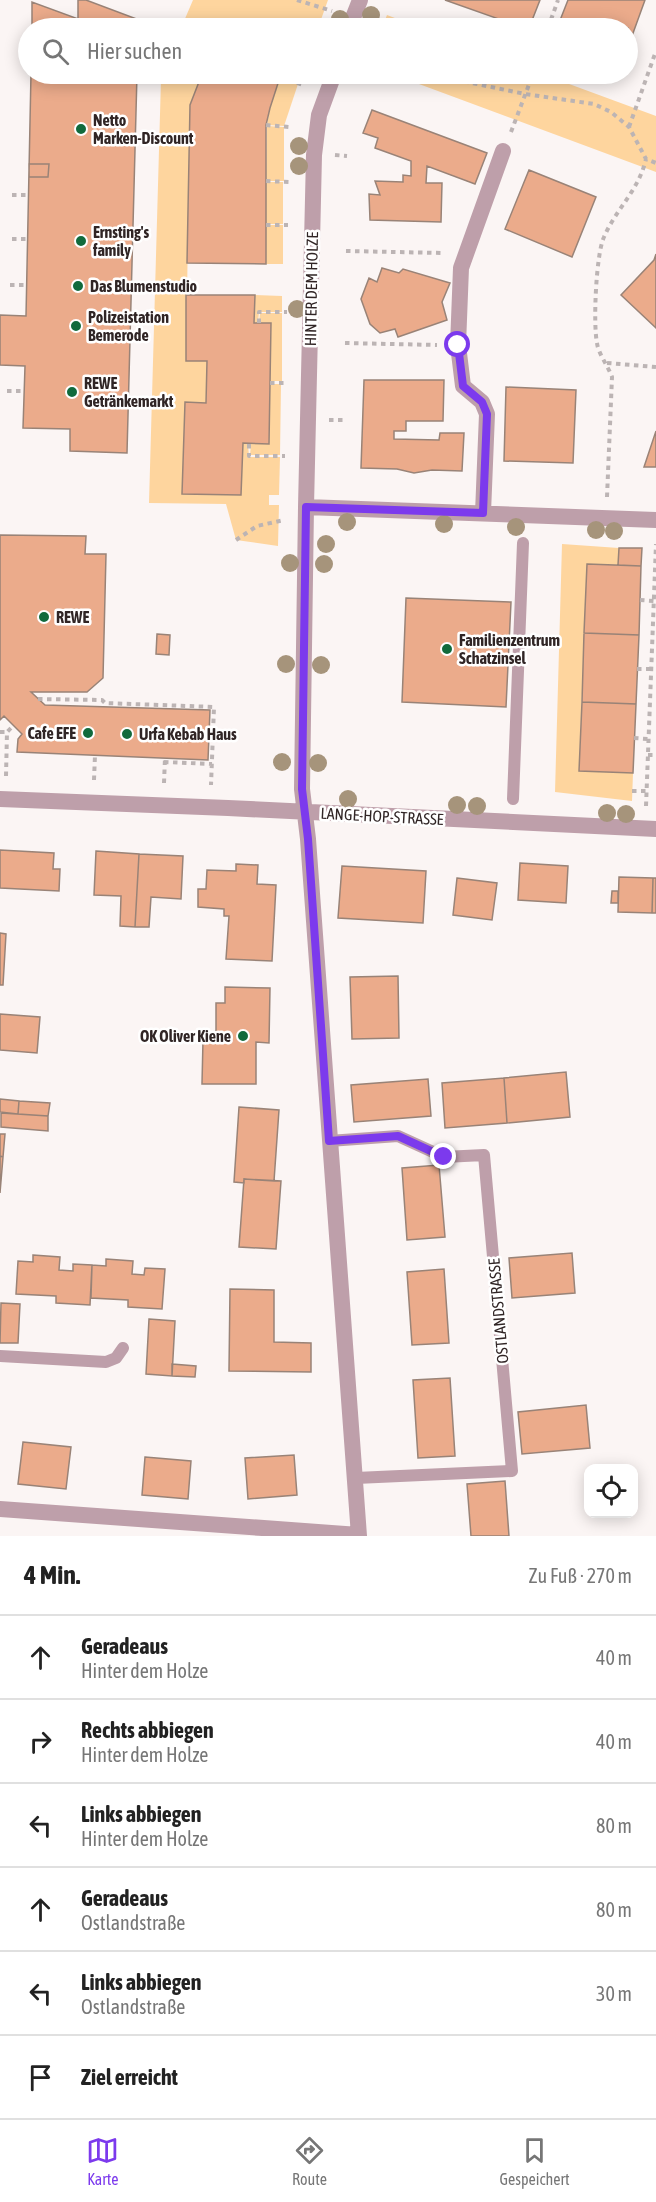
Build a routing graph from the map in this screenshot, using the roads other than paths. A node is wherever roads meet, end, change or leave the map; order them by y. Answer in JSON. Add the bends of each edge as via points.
{"nodes":[{"id":1,"x":360,"y":0,"type":"edge"},
{"id":2,"x":353,"y":18,"type":"edge"},
{"id":3,"x":330,"y":84,"type":"edge"},
{"id":4,"x":503,"y":151,"type":"road end"},
{"id":5,"x":306,"y":507,"type":"junction"},
{"id":6,"x":483,"y":513,"type":"junction"},
{"id":7,"x":656,"y":520,"type":"edge"},
{"id":8,"x":523,"y":543,"type":"dead end"},
{"id":9,"x":0,"y":799,"type":"edge"},
{"id":10,"x":513,"y":799,"type":"dead end"},
{"id":11,"x":304,"y":812,"type":"junction"},
{"id":12,"x":656,"y":829,"type":"edge"},
{"id":13,"x":329,"y":1141,"type":"junction"},
{"id":14,"x":123,"y":1348,"type":"dead end"},
{"id":15,"x":0,"y":1356,"type":"edge"},
{"id":16,"x":356,"y":1478,"type":"junction"},
{"id":17,"x":0,"y":1509,"type":"edge"},
{"id":18,"x":359,"y":1536,"type":"edge"}],
"edges":[{"from":1,"to":2,"type":"street"},
{"from":3,"to":5,"type":"street","name":"HINTER DEM HOLZE","via":[[319,115],[314,155]]},
{"from":4,"to":6,"type":"street","via":[[461,268],[458,345],[463,386],[482,402],[487,414]]},
{"from":5,"to":6,"type":"street"},
{"from":5,"to":11,"type":"street","name":"HINTER DEM HOLZE"},
{"from":6,"to":7,"type":"street"},
{"from":8,"to":10,"type":"lane"},
{"from":9,"to":11,"type":"street","name":"LANGE-HOP-STRASSE"},
{"from":11,"to":12,"type":"street","name":"LANGE-HOP-STRASSE"},
{"from":11,"to":13,"type":"street"},
{"from":13,"to":16,"type":"street"},
{"from":13,"to":16,"type":"lane","name":"OSTLANDSTRASSE","via":[[398,1136],[444,1157],[484,1155],[512,1471]]},
{"from":14,"to":15,"type":"lane","via":[[116,1358],[106,1362]]},
{"from":16,"to":18,"type":"street"},
{"from":17,"to":18,"type":"street"}]}
